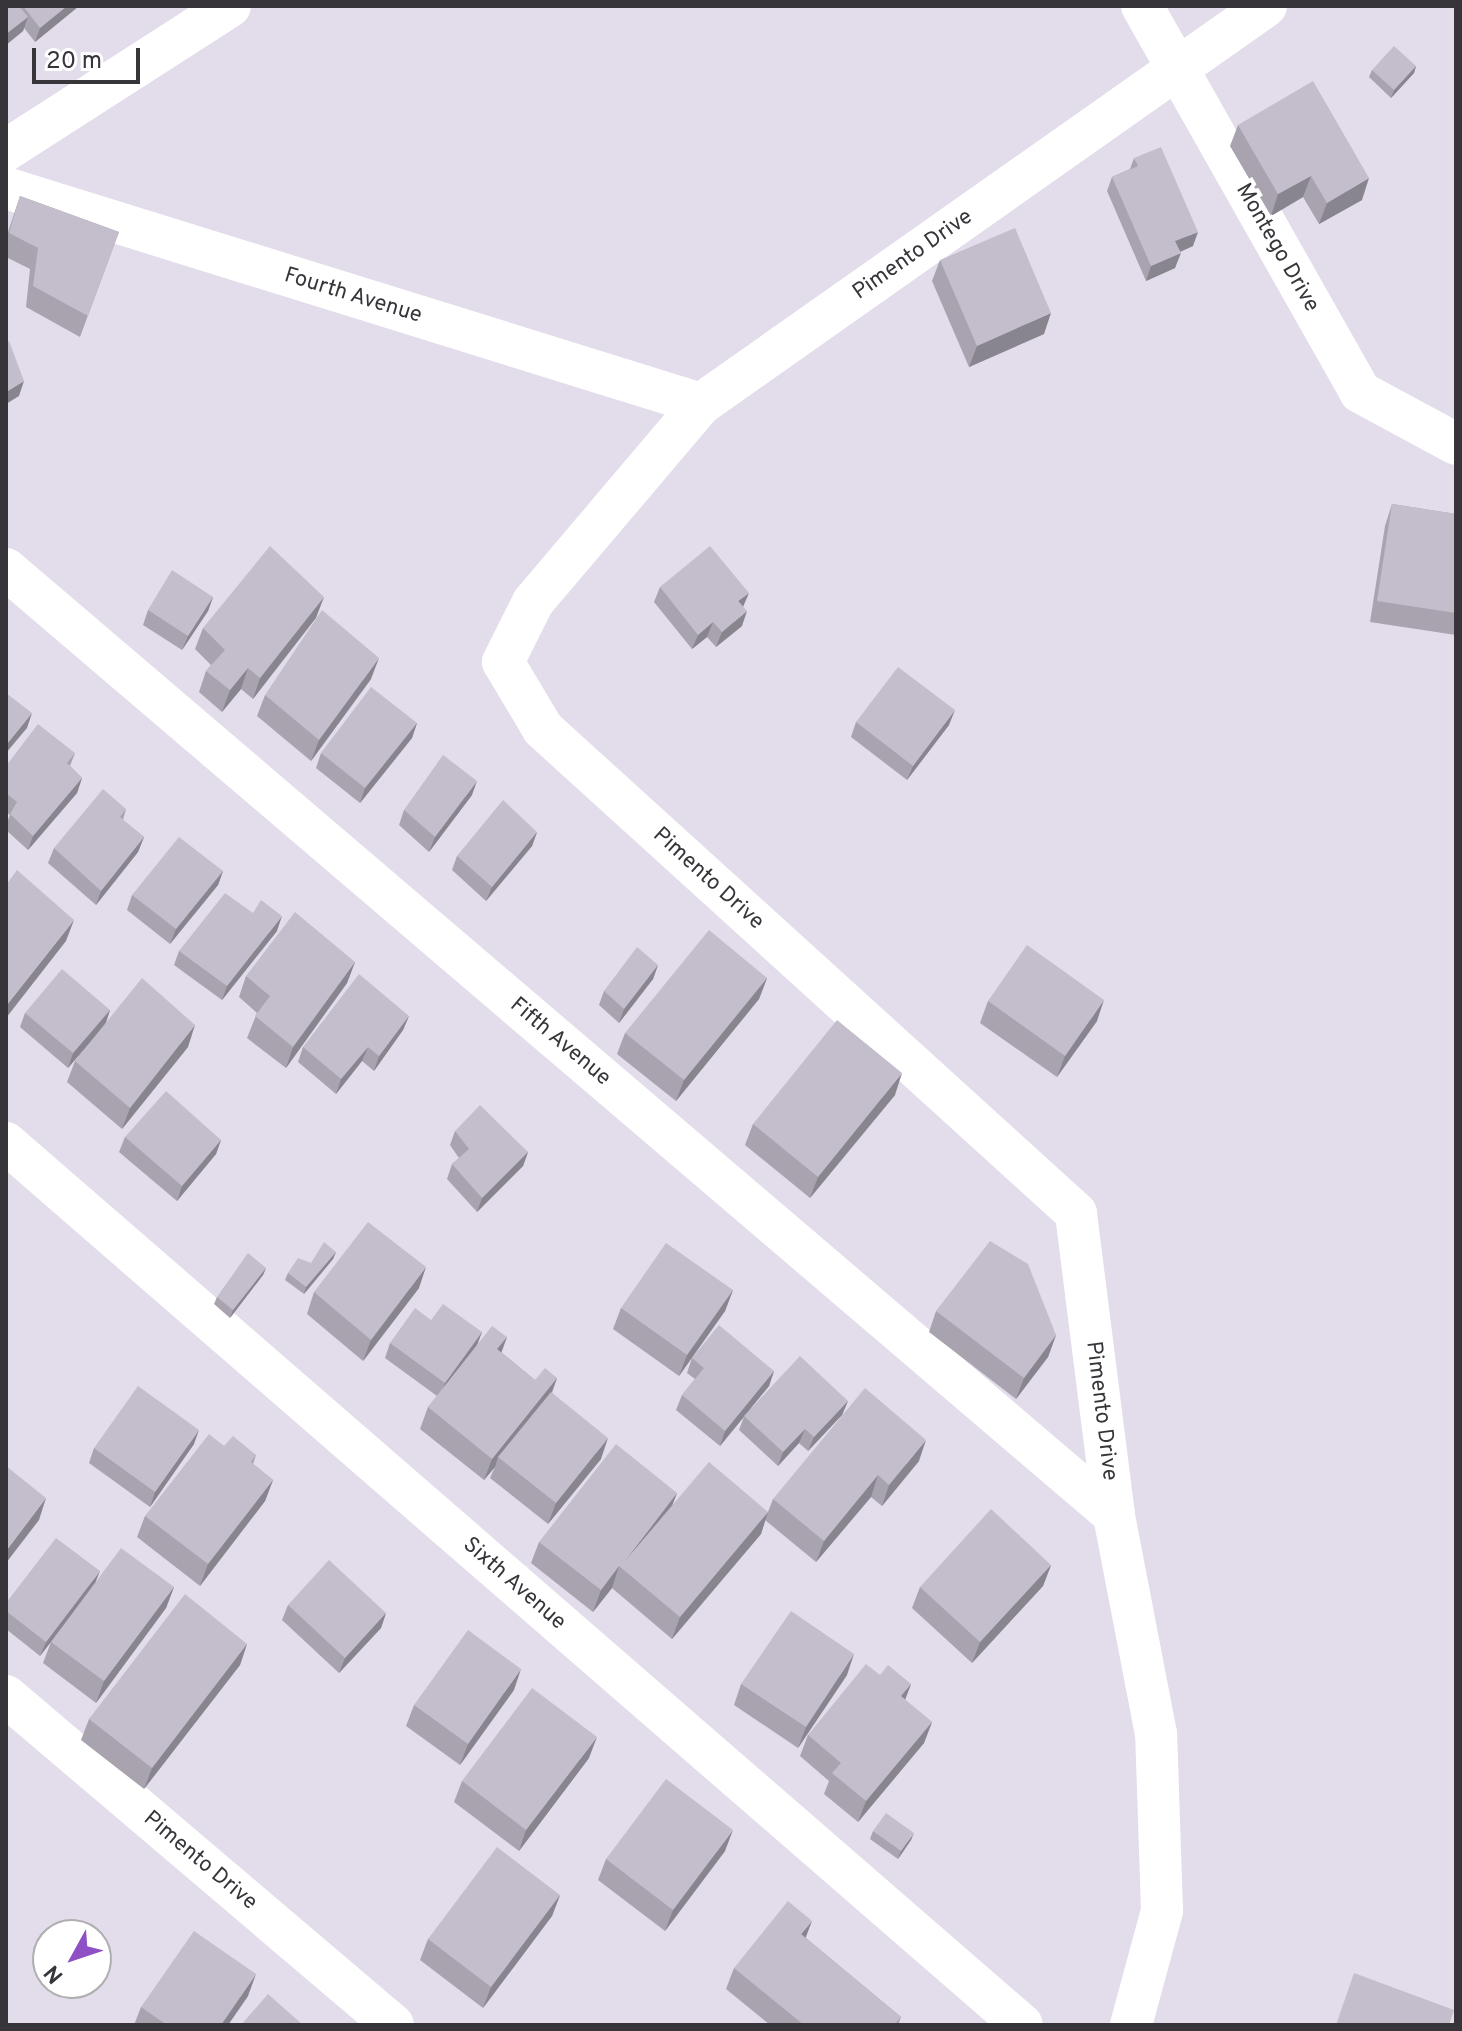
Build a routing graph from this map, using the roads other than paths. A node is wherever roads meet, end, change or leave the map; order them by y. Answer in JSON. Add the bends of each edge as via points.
{"nodes":[{"id":1,"x":230,"y":6,"type":"edge"},
{"id":2,"x":1142,"y":6,"type":"edge"},
{"id":3,"x":1266,"y":6,"type":"edge"},
{"id":4,"x":1175,"y":72,"type":"junction"},
{"id":5,"x":6,"y":150,"type":"edge"},
{"id":6,"x":6,"y":188,"type":"edge"},
{"id":7,"x":701,"y":404,"type":"junction"},
{"id":8,"x":1456,"y":444,"type":"edge"},
{"id":9,"x":6,"y":569,"type":"edge"},
{"id":10,"x":6,"y":1143,"type":"edge"},
{"id":11,"x":1114,"y":1515,"type":"junction"},
{"id":12,"x":6,"y":1696,"type":"edge"},
{"id":13,"x":393,"y":2025,"type":"edge"},
{"id":14,"x":1022,"y":2025,"type":"edge"},
{"id":15,"x":1131,"y":2025,"type":"edge"}],
"edges":[{"from":1,"to":5,"type":"street"},
{"from":2,"to":4,"type":"street","name":"Montego Drive"},
{"from":3,"to":4,"type":"street","name":"Pimento Drive"},
{"from":4,"to":7,"type":"street","name":"Pimento Drive"},
{"from":4,"to":8,"type":"street","name":"Montego Drive","via":[[1360,392]]},
{"from":6,"to":7,"type":"street","name":"Fourth Avenue"},
{"from":7,"to":11,"type":"street","name":"Pimento Drive","via":[[533,602],[503,662],[543,729],[1076,1213]]},
{"from":9,"to":11,"type":"street","name":"Fifth Avenue"},
{"from":10,"to":14,"type":"street","name":"Sixth Avenue"},
{"from":11,"to":15,"type":"street","name":"Pimento Drive","via":[[1156,1734],[1162,1911]]},
{"from":12,"to":13,"type":"street","name":"Pimento Drive"}]}
